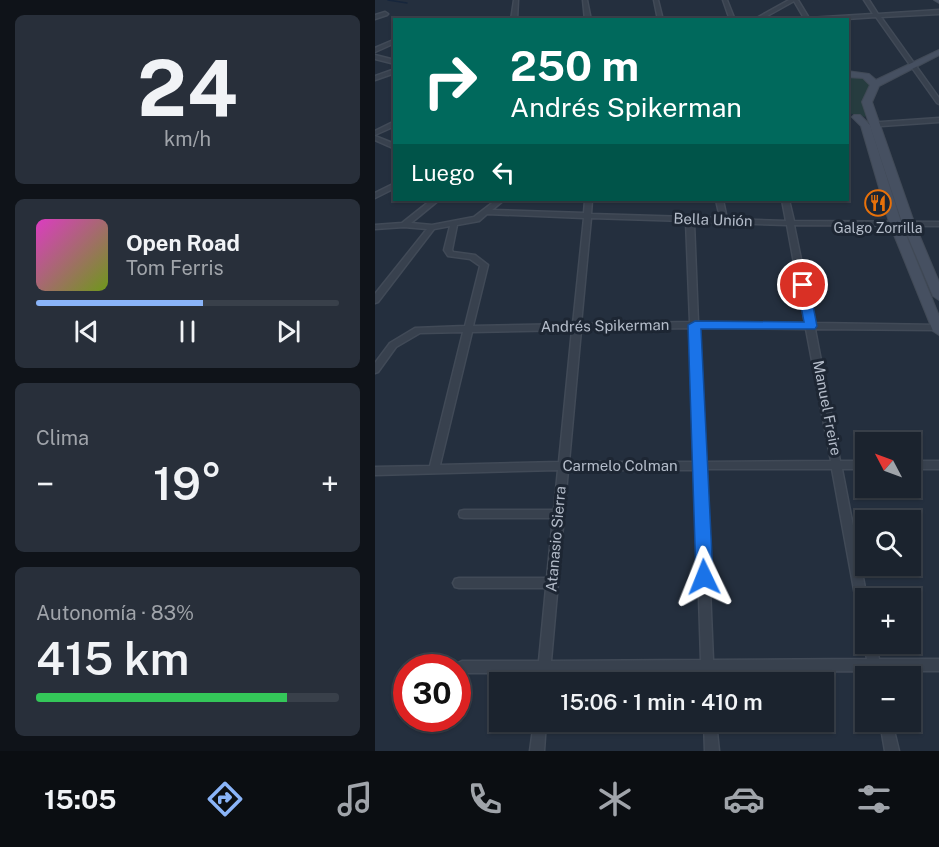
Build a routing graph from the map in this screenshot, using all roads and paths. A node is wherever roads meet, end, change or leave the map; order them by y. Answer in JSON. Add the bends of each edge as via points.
{"nodes":[{"id":1,"x":516,"y":0,"type":"edge"},
{"id":2,"x":585,"y":0,"type":"edge"},
{"id":3,"x":656,"y":0,"type":"edge"},
{"id":4,"x":725,"y":0,"type":"edge"},
{"id":5,"x":795,"y":0,"type":"edge"},
{"id":6,"x":866,"y":0,"type":"edge"},
{"id":7,"x":939,"y":12,"type":"edge"},
{"id":8,"x":385,"y":14,"type":"dead end"},
{"id":9,"x":878,"y":16,"type":"junction"},
{"id":10,"x":375,"y":17,"type":"edge"},
{"id":11,"x":514,"y":18,"type":"edge"},
{"id":12,"x":588,"y":18,"type":"edge"},
{"id":13,"x":660,"y":18,"type":"edge"},
{"id":14,"x":732,"y":18,"type":"edge"},
{"id":15,"x":759,"y":18,"type":"edge"},
{"id":16,"x":806,"y":18,"type":"edge"},
{"id":17,"x":831,"y":18,"type":"edge"},
{"id":18,"x":393,"y":42,"type":"edge"},
{"id":19,"x":375,"y":50,"type":"edge"},
{"id":20,"x":939,"y":52,"type":"edge"},
{"id":21,"x":375,"y":57,"type":"edge"},
{"id":22,"x":393,"y":62,"type":"edge"},
{"id":23,"x":912,"y":63,"type":"junction"},
{"id":24,"x":392,"y":71,"type":"edge"},
{"id":25,"x":849,"y":74,"type":"edge"},
{"id":26,"x":888,"y":75,"type":"junction"},
{"id":27,"x":866,"y":76,"type":"junction"},
{"id":28,"x":375,"y":78,"type":"edge"},
{"id":29,"x":875,"y":84,"type":"junction"},
{"id":30,"x":939,"y":102,"type":"edge"},
{"id":31,"x":863,"y":119,"type":"edge"},
{"id":32,"x":939,"y":120,"type":"edge"},
{"id":33,"x":392,"y":125,"type":"edge"},
{"id":34,"x":375,"y":133,"type":"edge"},
{"id":35,"x":375,"y":138,"type":"edge"},
{"id":36,"x":393,"y":146,"type":"edge"},
{"id":37,"x":393,"y":186,"type":"edge"},
{"id":38,"x":375,"y":196,"type":"edge"},
{"id":39,"x":434,"y":201,"type":"edge"},
{"id":40,"x":495,"y":201,"type":"edge"},
{"id":41,"x":589,"y":201,"type":"edge"},
{"id":42,"x":720,"y":201,"type":"edge"},
{"id":43,"x":786,"y":201,"type":"edge"},
{"id":44,"x":487,"y":212,"type":"junction"},
{"id":45,"x":586,"y":216,"type":"junction"},
{"id":46,"x":690,"y":219,"type":"junction"},
{"id":47,"x":724,"y":220,"type":"junction"},
{"id":48,"x":791,"y":223,"type":"junction"},
{"id":49,"x":939,"y":224,"type":"edge"},
{"id":50,"x":404,"y":225,"type":"junction"},
{"id":51,"x":454,"y":225,"type":"junction"},
{"id":52,"x":896,"y":225,"type":"junction"},
{"id":53,"x":909,"y":225,"type":"junction"},
{"id":54,"x":375,"y":227,"type":"edge"},
{"id":55,"x":432,"y":228,"type":"junction"},
{"id":56,"x":939,"y":296,"type":"edge"},
{"id":57,"x":375,"y":300,"type":"edge"},
{"id":58,"x":695,"y":325,"type":"junction"},
{"id":59,"x":575,"y":326,"type":"junction"},
{"id":60,"x":811,"y":326,"type":"junction"},
{"id":61,"x":468,"y":329,"type":"junction"},
{"id":62,"x":938,"y":329,"type":"edge"},
{"id":63,"x":375,"y":370,"type":"edge"},
{"id":64,"x":700,"y":465,"type":"junction"},
{"id":65,"x":838,"y":465,"type":"junction"},
{"id":66,"x":855,"y":465,"type":"edge"},
{"id":67,"x":921,"y":465,"type":"edge"},
{"id":68,"x":939,"y":465,"type":"edge"},
{"id":69,"x":563,"y":466,"type":"junction"},
{"id":70,"x":434,"y":469,"type":"junction"},
{"id":71,"x":375,"y":471,"type":"edge"},
{"id":72,"x":464,"y":514,"type":"dead end"},
{"id":73,"x":558,"y":514,"type":"junction"},
{"id":74,"x":459,"y":583,"type":"dead end"},
{"id":75,"x":552,"y":583,"type":"junction"},
{"id":76,"x":860,"y":588,"type":"edge"},
{"id":77,"x":939,"y":665,"type":"edge"},
{"id":78,"x":471,"y":667,"type":"edge"},
{"id":79,"x":545,"y":667,"type":"junction"},
{"id":80,"x":708,"y":667,"type":"junction"},
{"id":81,"x":921,"y":667,"type":"edge"},
{"id":82,"x":855,"y":671,"type":"edge"},
{"id":83,"x":544,"y":672,"type":"edge"},
{"id":84,"x":708,"y":672,"type":"edge"},
{"id":85,"x":539,"y":732,"type":"edge"},
{"id":86,"x":711,"y":732,"type":"edge"},
{"id":87,"x":888,"y":732,"type":"edge"},
{"id":88,"x":537,"y":751,"type":"edge"},
{"id":89,"x":712,"y":751,"type":"edge"},
{"id":90,"x":892,"y":751,"type":"edge"}],
"edges":[{"from":1,"to":11,"type":"street"},
{"from":2,"to":12,"type":"street"},
{"from":3,"to":13,"type":"street"},
{"from":4,"to":14,"type":"street"},
{"from":5,"to":15,"type":"street"},
{"from":5,"to":16,"type":"street"},
{"from":6,"to":9,"type":"street"},
{"from":7,"to":9,"type":"street"},
{"from":8,"to":10,"type":"street"},
{"from":9,"to":17,"type":"street"},
{"from":9,"to":23,"type":"street"},
{"from":18,"to":19,"type":"street"},
{"from":20,"to":23,"type":"main road"},
{"from":21,"to":22,"type":"street"},
{"from":23,"to":26,"type":"main road"},
{"from":23,"to":30,"type":"street"},
{"from":24,"to":28,"type":"street"},
{"from":25,"to":27,"type":"main road"},
{"from":26,"to":27,"type":"main road"},
{"from":26,"to":29,"type":"main road"},
{"from":27,"to":29,"type":"main road"},
{"from":29,"to":31,"type":"main road","via":[[867,98]]},
{"from":31,"to":32,"type":"street"},
{"from":31,"to":52,"type":"main road"},
{"from":31,"to":53,"type":"main road"},
{"from":33,"to":34,"type":"street"},
{"from":35,"to":36,"type":"street"},
{"from":37,"to":38,"type":"street"},
{"from":39,"to":50,"type":"street"},
{"from":40,"to":44,"type":"street"},
{"from":41,"to":45,"type":"street","name":"Atanasio Sierra"},
{"from":42,"to":47,"type":"street"},
{"from":43,"to":48,"type":"street","name":"Manuel Freire"},
{"from":44,"to":45,"type":"street","name":"Bella Unión"},
{"from":44,"to":51,"type":"street"},
{"from":45,"to":46,"type":"street","name":"Bella Unión"},
{"from":45,"to":59,"type":"street","name":"Atanasio Sierra"},
{"from":46,"to":47,"type":"street","name":"Bella Unión"},
{"from":46,"to":58,"type":"street"},
{"from":47,"to":48,"type":"street","name":"Bella Unión"},
{"from":48,"to":52,"type":"street","name":"Bella Unión"},
{"from":48,"to":60,"type":"street","name":"Manuel Freire"},
{"from":49,"to":53,"type":"street","name":"Bella Unión"},
{"from":50,"to":54,"type":"street"},
{"from":50,"to":55,"type":"street"},
{"from":51,"to":55,"type":"street"},
{"from":51,"to":61,"type":"street","via":[[448,250],[451,254],[472,257],[484,265]]},
{"from":52,"to":53,"type":"street","name":"Bella Unión"},
{"from":52,"to":62,"type":"main road"},
{"from":53,"to":56,"type":"main road"},
{"from":55,"to":57,"type":"street"},
{"from":58,"to":59,"type":"street","name":"Andrés Spikerman"},
{"from":58,"to":60,"type":"street","name":"Andrés Spikerman"},
{"from":58,"to":64,"type":"street"},
{"from":59,"to":61,"type":"street","name":"Andrés Spikerman"},
{"from":59,"to":69,"type":"street","name":"Atanasio Sierra"},
{"from":60,"to":62,"type":"street","name":"Andrés Spikerman"},
{"from":60,"to":65,"type":"street","name":"Manuel Freire"},
{"from":61,"to":63,"type":"street","name":"Andrés Spikerman","via":[[418,330],[393,345]]},
{"from":61,"to":70,"type":"street"},
{"from":64,"to":65,"type":"street","name":"Carmelo Colman"},
{"from":64,"to":69,"type":"street","name":"Carmelo Colman"},
{"from":64,"to":80,"type":"street"},
{"from":65,"to":66,"type":"street","name":"Carmelo Colman"},
{"from":65,"to":76,"type":"street","name":"Manuel Freire"},
{"from":67,"to":68,"type":"street"},
{"from":69,"to":70,"type":"street","name":"Carmelo Colman"},
{"from":69,"to":73,"type":"street","name":"Atanasio Sierra"},
{"from":70,"to":71,"type":"street","name":"Carmelo Colman"},
{"from":72,"to":73,"type":"street"},
{"from":73,"to":75,"type":"street","name":"Atanasio Sierra"},
{"from":74,"to":75,"type":"street"},
{"from":75,"to":79,"type":"street","name":"Atanasio Sierra"},
{"from":77,"to":81,"type":"street"},
{"from":78,"to":79,"type":"street"},
{"from":79,"to":80,"type":"street"},
{"from":79,"to":83,"type":"street","name":"Atanasio Sierra"},
{"from":80,"to":82,"type":"street"},
{"from":80,"to":84,"type":"street"},
{"from":85,"to":88,"type":"street"},
{"from":86,"to":89,"type":"street"},
{"from":87,"to":90,"type":"street"}]}
